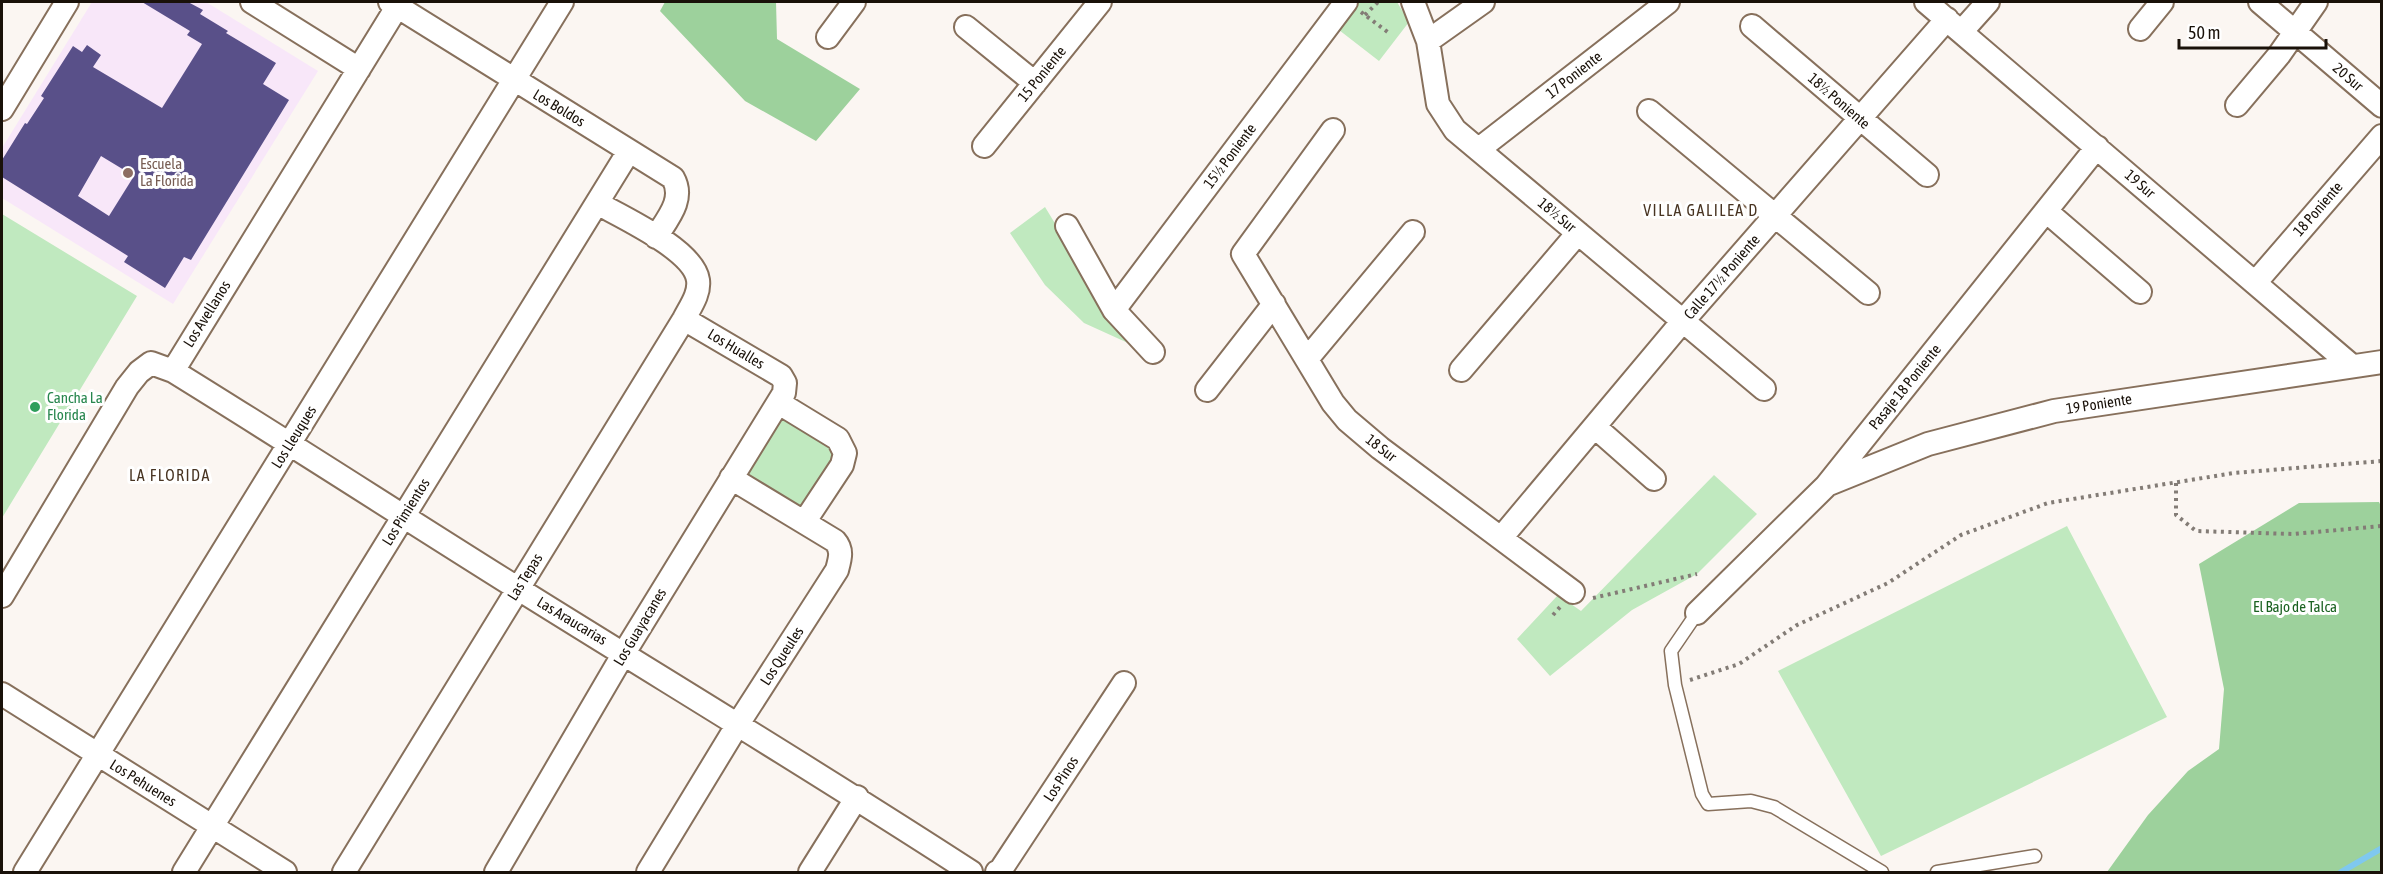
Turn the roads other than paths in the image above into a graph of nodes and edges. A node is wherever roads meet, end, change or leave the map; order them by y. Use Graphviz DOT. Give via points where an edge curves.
graph roads {
  1 [pos="67,2"];
  2 [pos="252,2"];
  3 [pos="562,2"];
  4 [pos="855,2"];
  5 [pos="1100,2"];
  6 [pos="1413,2"];
  7 [pos="1483,2"];
  8 [pos="1668,2"];
  9 [pos="1926,2"];
  10 [pos="1988,2"];
  11 [pos="2162,2"];
  12 [pos="2260,2"];
  13 [pos="2316,2"];
  14 [pos="396,3"];
  15 [pos="1351,5"];
  16 [pos="1954,25"];
  17 [pos="1752,26"];
  18 [pos="966,27"];
  19 [pos="2140,29"];
  20 [pos="2295,31"];
  21 [pos="828,37"];
  22 [pos="1428,41"];
  23 [pos="359,69"];
  24 [pos="513,80"];
  25 [pos="1035,83"];
  26 [pos="2237,105"];
  27 [pos="2382,106"];
  28 [pos="2,109"];
  29 [pos="1648,111"];
  30 [pos="1860,118"];
  31 [pos="1333,130"];
  32 [pos="2382,136"];
  33 [pos="984,146"];
  34 [pos="2097,147"];
  35 [pos="1479,149"];
  36 [pos="629,151"];
  37 [pos="1927,175"];
  38 [pos="597,203"];
  39 [pos="2046,211"];
  40 [pos="1774,216"];
  41 [pos="1067,226"];
  42 [pos="1413,232"];
  43 [pos="1578,233"];
  44 [pos="656,237"];
  45 [pos="2255,283"];
  46 [pos="2140,292"];
  47 [pos="1868,293"];
  48 [pos="1274,304"];
  49 [pos="1114,310"];
  50 [pos="684,319"];
  51 [pos="1682,322"];
  52 [pos="1153,352"];
  53 [pos="1307,359"];
  54 [pos="2382,362"];
  55 [pos="2352,366"];
  56 [pos="1461,370"];
  57 [pos="173,371"];
  58 [pos="1764,389"];
  59 [pos="1207,390"];
  60 [pos="782,393"];
  61 [pos="1595,427"];
  62 [pos="290,443"];
  63 [pos="731,478"];
  64 [pos="1654,479"];
  65 [pos="1826,486"];
  66 [pos="404,516"];
  67 [pos="805,521"];
  68 [pos="1501,538"];
  69 [pos="518,589"];
  70 [pos="1583,595"];
  71 [pos="2,596"];
  72 [pos="1697,613"];
  73 [pos="624,653"];
  74 [pos="1124,683"];
  75 [pos="2,694"];
  76 [pos="738,724"];
  77 [pos="98,754"];
  78 [pos="857,797"];
  79 [pos="212,827"];
  80 [pos="2035,856"];
  81 [pos="25,873"];
  82 [pos="184,873"];
  83 [pos="285,873"];
  84 [pos="344,873"];
  85 [pos="496,873"];
  86 [pos="648,873"];
  87 [pos="810,873"];
  88 [pos="971,873"];
  89 [pos="997,873"];
  90 [pos="1882,873"];
  91 [pos="1937,873"];
  1 -- 28 [label="street"];
  2 -- 23 [label="street"];
  3 -- 24 [label="street, Los Lleuques"];
  4 -- 21 [label="street"];
  5 -- 25 [label="street, 15 Poniente"];
  6 -- 22 [label="street, 18½ Sur"];
  7 -- 22 [label="street"];
  8 -- 35 [label="street, 17 Poniente"];
  9 -- 16 [label="street, 19 Sur"];
  10 -- 16 [label="street, Calle 17½ Poniente"];
  11 -- 19 [label="street"];
  12 -- 20 [label="street, 20 Sur"];
  13 -- 20 [label="street"];
  14 -- 23 [label="street, Los Avellanos"];
  14 -- 24 [label="street, Los Boldos"];
  15 -- 49 [label="street, 15½ Poniente"];
  16 -- 30 [label="street, Calle 17½ Poniente"];
  16 -- 34 [label="street, 19 Sur"];
  17 -- 30 [label="street, 18½ Poniente"];
  18 -- 25 [label="street"];
  20 -- 26 [label="street"];
  20 -- 27 [label="street, 20 Sur"];
  22 -- 35 [label="street, 18½ Sur" via="1438,104 1455,130"];
  23 -- 57 [label="street, Los Avellanos"];
  24 -- 36 [label="street, Los Boldos"];
  24 -- 62 [label="street, Los Lleuques"];
  25 -- 33 [label="street, 15 Poniente"];
  29 -- 40 [label="street"];
  30 -- 37 [label="street, 18½ Poniente"];
  30 -- 40 [label="street, Calle 17½ Poniente"];
  31 -- 48 [label="street, 18 Sur" via="1243,254"];
  32 -- 45 [label="street, 18 Poniente"];
  34 -- 39 [label="street, Pasaje 18 Poniente"];
  34 -- 45 [label="street, 19 Sur"];
  35 -- 43 [label="street, 18½ Sur"];
  36 -- 38 [label="street, Los Pimientos"];
  36 -- 44 [label="street, Los Boldos" via="673,178 679,187 677,203"];
  38 -- 44 [label="street"];
  38 -- 66 [label="street, Los Pimientos"];
  39 -- 46 [label="street"];
  39 -- 65 [label="street, Pasaje 18 Poniente"];
  40 -- 47 [label="street"];
  40 -- 51 [label="street, Calle 17½ Poniente"];
  41 -- 49 [label="street"];
  42 -- 53 [label="street"];
  43 -- 51 [label="street, 18½ Sur"];
  43 -- 56 [label="street"];
  44 -- 50 [label="street, Las Tepas" via="687,259 698,279 698,292"];
  45 -- 55 [label="street, 19 Sur"];
  48 -- 53 [label="street, 18 Sur"];
  48 -- 59 [label="street"];
  49 -- 52 [label="street"];
  50 -- 60 [label="street, Los Hualles" via="781,376"];
  50 -- 69 [label="street, Las Tepas"];
  51 -- 58 [label="street, 18½ Sur"];
  51 -- 61 [label="street, Calle 17½ Poniente"];
  53 -- 68 [label="street, 18 Sur" via="1347,420"];
  54 -- 55 [label="street, 19 Poniente"];
  55 -- 65 [label="street, 19 Poniente" via="2054,411 1928,444"];
  57 -- 62 [label="street, Las Araucarias"];
  57 -- 71 [label="street" via="151,363 139,372"];
  60 -- 63 [label="street, Los Guayacanes"];
  60 -- 67 [label="street, Los Hualles" via="838,439 845,453 842,465"];
  61 -- 64 [label="street"];
  61 -- 68 [label="street, Calle 17½ Poniente"];
  62 -- 66 [label="street, Las Araucarias"];
  62 -- 77 [label="street, Los Lleuques"];
  63 -- 67 [label="street, Los Queules"];
  63 -- 73 [label="street, Los Guayacanes"];
  65 -- 72 [label="street, Pasaje 18 Poniente"];
  66 -- 69 [label="street, Las Araucarias"];
  66 -- 79 [label="street, Los Pimientos"];
  67 -- 76 [label="street, Los Queules" via="839,546 837,570"];
  68 -- 70 [label="street, 18 Sur"];
  69 -- 73 [label="street, Las Araucarias"];
  69 -- 84 [label="street, Las Tepas"];
  72 -- 90 [label="lane" via="1671,651 1675,685 1702,794 1708,804 1751,801 1774,807"];
  73 -- 76 [label="street, Las Araucarias"];
  73 -- 85 [label="street, Los Guayacanes"];
  74 -- 89 [label="street, Los Pinos"];
  75 -- 77 [label="street, Los Pehuenes"];
  76 -- 78 [label="street, Las Araucarias"];
  76 -- 86 [label="street, Los Queules"];
  77 -- 79 [label="street, Los Pehuenes"];
  77 -- 81 [label="street, Los Lleuques"];
  78 -- 87 [label="street"];
  78 -- 88 [label="street, Las Araucarias"];
  79 -- 82 [label="street, Los Pimientos"];
  79 -- 83 [label="street, Los Pehuenes"];
  80 -- 91 [label="lane"];
}
